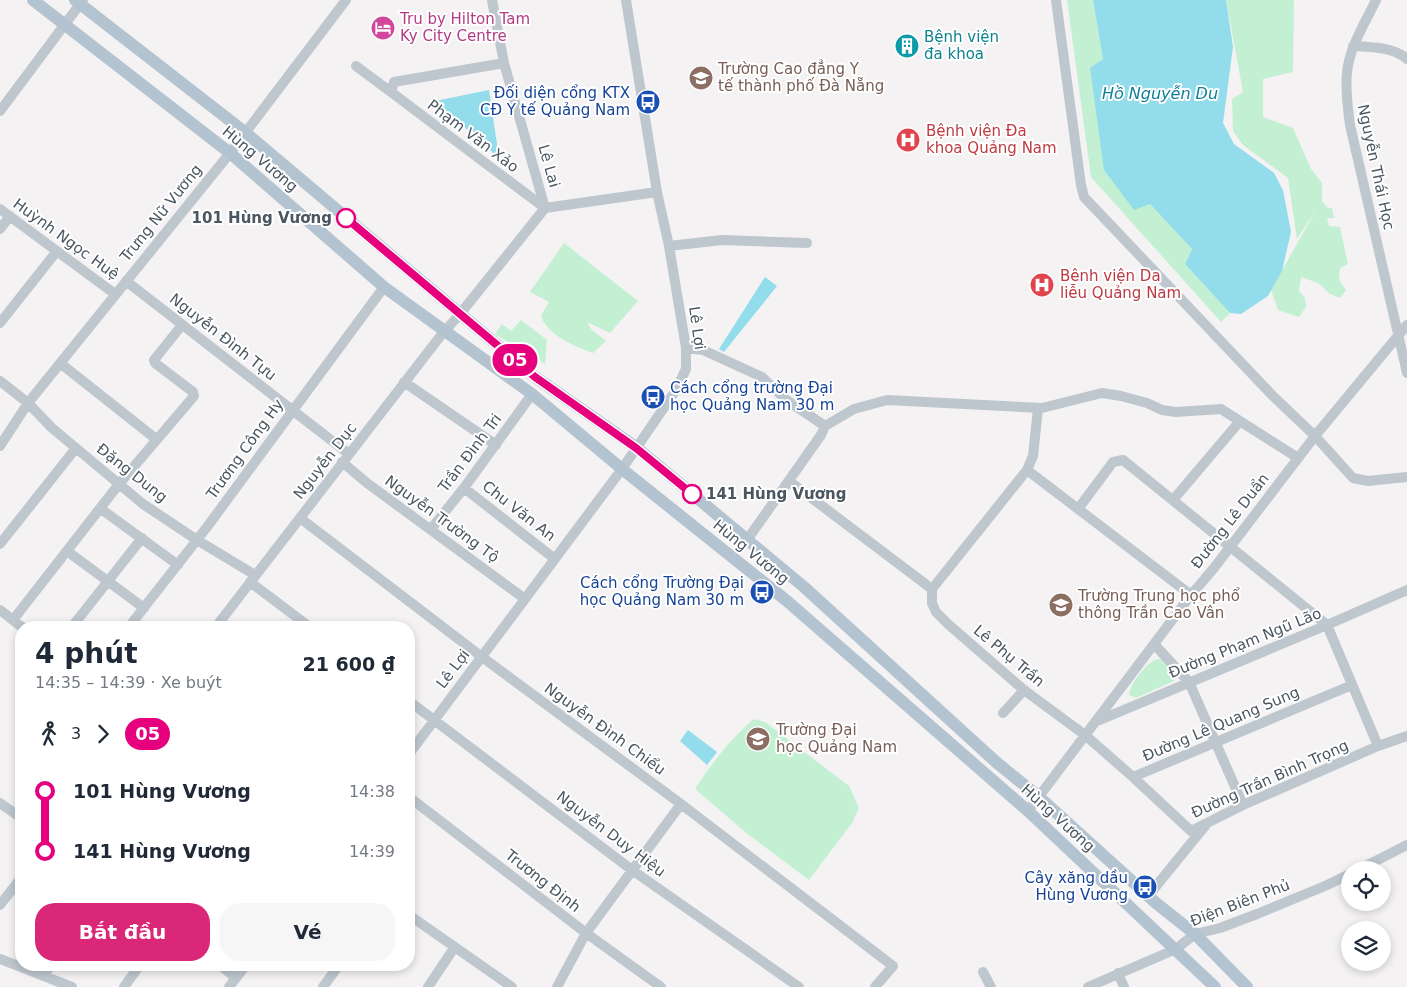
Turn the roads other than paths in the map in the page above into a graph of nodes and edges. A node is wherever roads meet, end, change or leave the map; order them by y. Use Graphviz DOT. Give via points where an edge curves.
graph roads {
  1 [pos="33,0"];
  2 [pos="346,0"];
  3 [pos="492,0"];
  4 [pos="626,0"];
  5 [pos="1056,0"];
  6 [pos="1376,0"];
  7 [pos="79,1"];
  8 [pos="64,24"];
  9 [pos="1353,46"];
  10 [pos="1407,59"];
  11 [pos="504,64"];
  12 [pos="356,66"];
  13 [pos="391,92"];
  14 [pos="0,111"];
  15 [pos="246,133"];
  16 [pos="230,153"];
  17 [pos="657,192"];
  18 [pos="545,208"];
  19 [pos="0,209"];
  20 [pos="10,216"];
  21 [pos="0,229"];
  22 [pos="807,242"];
  23 [pos="669,246"];
  24 [pos="57,251"];
  25 [pos="126,281"];
  26 [pos="384,287"];
  27 [pos="115,294"];
  28 [pos="460,314"];
  29 [pos="0,323"];
  30 [pos="182,325"];
  31 [pos="1407,325"];
  32 [pos="445,331"];
  33 [pos="1398,336"];
  34 [pos="686,348"];
  35 [pos="60,363"];
  36 [pos="1407,373"];
  37 [pos="0,381"];
  38 [pos="404,382"];
  39 [pos="532,394"];
  40 [pos="28,403"];
  41 [pos="1038,408"];
  42 [pos="293,410"];
  43 [pos="1240,421"];
  44 [pos="825,426"];
  45 [pos="1315,436"];
  46 [pos="156,439"];
  47 [pos="0,446"];
  48 [pos="496,446"];
  49 [pos="76,448"];
  50 [pos="636,448"];
  51 [pos="346,458"];
  52 [pos="1298,458"];
  53 [pos="622,469"];
  54 [pos="1027,470"];
  55 [pos="1407,476"];
  56 [pos="789,481"];
  57 [pos="119,484"];
  58 [pos="464,488"];
  59 [pos="1173,500"];
  60 [pos="101,509"];
  61 [pos="1078,509"];
  62 [pos="300,518"];
  63 [pos="431,529"];
  64 [pos="142,538"];
  65 [pos="197,540"];
  66 [pos="747,540"];
  67 [pos="0,544"];
  68 [pos="1231,546"];
  69 [pos="67,551"];
  70 [pos="555,558"];
  71 [pos="178,564"];
  72 [pos="252,579"];
  73 [pos="107,581"];
  74 [pos="932,588"];
  75 [pos="1407,590"];
  76 [pos="1191,595"];
  77 [pos="525,599"];
  78 [pos="144,608"];
  79 [pos="0,610"];
  80 [pos="13,620"];
  81 [pos="76,621"];
  82 [pos="134,621"];
  83 [pos="220,621"];
  84 [pos="303,621"];
  85 [pos="1328,625"];
  86 [pos="1154,644"];
  87 [pos="482,657"];
  88 [pos="1189,682"];
  89 [pos="1352,685"];
  90 [pos="1024,690"];
  91 [pos="415,705"];
  92 [pos="1003,713"];
  93 [pos="434,720"];
  94 [pos="1094,722"];
  95 [pos="1085,735"];
  96 [pos="1407,736"];
  97 [pos="1216,742"];
  98 [pos="415,746"];
  99 [pos="1378,746"];
  100 [pos="1133,777"];
  101 [pos="1039,797"];
  102 [pos="415,802"];
  103 [pos="0,803"];
  104 [pos="681,804"];
  105 [pos="1243,806"];
  106 [pos="1028,811"];
  107 [pos="15,814"];
  108 [pos="1205,825"];
  109 [pos="1407,845"];
  110 [pos="1376,861"];
  111 [pos="632,870"];
  112 [pos="1341,878"];
  113 [pos="15,886"];
  114 [pos="1148,896"];
  115 [pos="0,905"];
  116 [pos="415,919"];
  117 [pos="586,933"];
  118 [pos="1195,934"];
  119 [pos="454,948"];
  120 [pos="1176,949"];
  121 [pos="0,960"];
  122 [pos="15,966"];
  123 [pos="30,971"];
  124 [pos="47,971"];
  125 [pos="136,971"];
  126 [pos="227,971"];
  127 [pos="241,971"];
  128 [pos="335,971"];
  129 [pos="983,972"];
  130 [pos="1118,973"];
  131 [pos="43,976"];
  132 [pos="236,978"];
  133 [pos="72,987"];
  134 [pos="124,987"];
  135 [pos="229,987"];
  136 [pos="323,987"];
  137 [pos="428,987"];
  138 [pos="512,987"];
  139 [pos="558,987"];
  140 [pos="661,987"];
  141 [pos="799,987"];
  142 [pos="875,987"];
  143 [pos="991,987"];
  144 [pos="1088,987"];
  145 [pos="1124,987"];
  146 [pos="1216,987"];
  147 [pos="1247,987"];
  1 -- 8 [label="main road, Hùng Vương"];
  2 -- 15 [label="street, Trưng Nữ Vương"];
  3 -- 11 [label="street, Lê Lai"];
  4 -- 17 [label="street, Lê Lợi"];
  5 -- 45 [label="street" via="1084,197"];
  6 -- 9 [label="street, Nguyễn Thái Học"];
  7 -- 8 [label="street"];
  7 -- 15 [label="main road, Hùng Vương"];
  8 -- 14 [label="street"];
  8 -- 16 [label="main road, Hùng Vương"];
  9 -- 10 [label="street" via="1402,54"];
  9 -- 33 [label="street, Nguyễn Thái Học" via="1346,95 1350,125"];
  11 -- 13 [label="street, Phạm Văn Xảo" via="394,82"];
  11 -- 18 [label="street, Lê Lai"];
  12 -- 13 [label="street"];
  13 -- 18 [label="street, Phạm Văn Xảo"];
  15 -- 16 [label="street, Trưng Nữ Vương"];
  15 -- 28 [label="main road, Hùng Vương"];
  16 -- 25 [label="street, Trưng Nữ Vương"];
  16 -- 26 [label="main road, Hùng Vương"];
  17 -- 18 [label="street"];
  17 -- 23 [label="street, Lê Lợi"];
  18 -- 28 [label="street, Lê Lai"];
  19 -- 20 [label="street, Huỳnh Ngọc Huệ"];
  20 -- 21 [label="street"];
  20 -- 24 [label="street, Huỳnh Ngọc Huệ"];
  22 -- 23 [label="street" via="722,240"];
  23 -- 34 [label="street, Lê Lợi"];
  24 -- 27 [label="street, Huỳnh Ngọc Huệ"];
  24 -- 29 [label="street"];
  25 -- 27 [label="street, Trưng Nữ Vương"];
  25 -- 30 [label="street, Nguyễn Đình Tựu"];
  26 -- 32 [label="main road, Hùng Vương"];
  26 -- 42 [label="street, Trương Công Hy"];
  27 -- 35 [label="street, Trưng Nữ Vương"];
  28 -- 32 [label="street, Nguyễn Dục"];
  28 -- 50 [label="main road, Hùng Vương" via="535,377"];
  30 -- 42 [label="street, Nguyễn Đình Tựu"];
  30 -- 46 [label="street" via="154,360 195,394"];
  31 -- 33 [label="street, Đường Lê Duẩn"];
  32 -- 38 [label="street, Nguyễn Dục"];
  32 -- 39 [label="main road, Hùng Vương"];
  33 -- 36 [label="street, Nguyễn Thái Học"];
  33 -- 45 [label="street, Đường Lê Duẩn"];
  34 -- 44 [label="street" via="703,350 762,377 785,399"];
  34 -- 50 [label="street, Lê Lợi" via="686,369 676,390"];
  35 -- 40 [label="street, Trưng Nữ Vương"];
  35 -- 46 [label="street"];
  37 -- 40 [label="street, Đặng Dung"];
  38 -- 48 [label="street"];
  38 -- 51 [label="street, Nguyễn Dục"];
  39 -- 48 [label="street, Trần Đình Tri"];
  39 -- 53 [label="main road, Hùng Vương"];
  40 -- 47 [label="street, Trưng Nữ Vương"];
  40 -- 49 [label="street, Đặng Dung"];
  41 -- 43 [label="street" via="1102,394 1122,396 1176,412 1221,409"];
  41 -- 44 [label="street" via="887,400 854,409"];
  41 -- 54 [label="street" via="1033,456"];
  42 -- 51 [label="street, Nguyễn Đình Tựu"];
  42 -- 65 [label="street, Trương Công Hy"];
  43 -- 52 [label="street"];
  43 -- 59 [label="street"];
  44 -- 56 [label="street"];
  45 -- 52 [label="street, Đường Lê Duẩn"];
  45 -- 55 [label="street" via="1353,478 1368,481"];
  46 -- 57 [label="street"];
  48 -- 58 [label="street, Trần Đình Tri"];
  49 -- 57 [label="street, Đặng Dung"];
  49 -- 67 [label="street"];
  50 -- 53 [label="street, Lê Lợi"];
  50 -- 66 [label="main road, Hùng Vương"];
  51 -- 62 [label="street, Nguyễn Dục"];
  51 -- 63 [label="street, Nguyễn Trường Tộ" via="367,484"];
  52 -- 68 [label="street, Đường Lê Duẩn"];
  53 -- 70 [label="street, Lê Lợi"];
  53 -- 106 [label="main road, Hùng Vương" via="787,601"];
  54 -- 61 [label="street"];
  54 -- 74 [label="street"];
  56 -- 66 [label="street"];
  56 -- 74 [label="street"];
  57 -- 60 [label="street"];
  57 -- 65 [label="street, Đặng Dung"];
  58 -- 63 [label="street, Trần Đình Tri"];
  58 -- 70 [label="street, Chu Văn An"];
  59 -- 61 [label="street" via="1123,460 1118,460 1113,462"];
  59 -- 68 [label="street"];
  60 -- 64 [label="street"];
  60 -- 69 [label="street"];
  61 -- 76 [label="street"];
  62 -- 72 [label="street, Nguyễn Dục"];
  62 -- 87 [label="street, Nguyễn Đình Chiểu"];
  63 -- 77 [label="street, Nguyễn Trường Tộ"];
  64 -- 71 [label="street"];
  64 -- 73 [label="street"];
  65 -- 71 [label="street, Trương Công Hy"];
  65 -- 72 [label="street, Đặng Dung"];
  66 -- 101 [label="main road, Hùng Vương"];
  68 -- 76 [label="street, Đường Lê Duẩn"];
  68 -- 85 [label="street"];
  69 -- 73 [label="street"];
  69 -- 80 [label="street"];
  70 -- 77 [label="street, Lê Lợi"];
  71 -- 78 [label="street, Trương Công Hy"];
  72 -- 83 [label="street, Nguyễn Dục"];
  72 -- 84 [label="street"];
  73 -- 78 [label="street"];
  73 -- 81 [label="street"];
  74 -- 90 [label="street, Lê Phụ Trần" via="936,612"];
  75 -- 85 [label="street, Đường Phạm Ngũ Lão"];
  76 -- 86 [label="street, Đường Lê Duẩn"];
  77 -- 87 [label="street, Lê Lợi"];
  78 -- 82 [label="street, Trương Công Hy"];
  79 -- 80 [label="street"];
  85 -- 88 [label="street, Đường Phạm Ngũ Lão"];
  85 -- 89 [label="street"];
  86 -- 88 [label="street"];
  86 -- 94 [label="street, Đường Lê Duẩn"];
  87 -- 93 [label="street, Lê Lợi"];
  87 -- 104 [label="street, Nguyễn Đình Chiểu"];
  88 -- 94 [label="street, Đường Phạm Ngũ Lão"];
  88 -- 97 [label="street"];
  89 -- 97 [label="street, Đường Lê Quang Sung"];
  89 -- 99 [label="street"];
  90 -- 92 [label="street"];
  90 -- 95 [label="street, Lê Phụ Trần"];
  91 -- 93 [label="street, Nguyễn Duy Hiệu"];
  93 -- 98 [label="street, Lê Lợi"];
  93 -- 111 [label="street, Nguyễn Duy Hiệu"];
  94 -- 95 [label="street, Đường Lê Duẩn"];
  95 -- 100 [label="street, Đường Lê Quang Sung"];
  95 -- 101 [label="street, Đường Lê Duẩn"];
  96 -- 99 [label="street, Đường Trần Bình Trọng"];
  97 -- 100 [label="street, Đường Lê Quang Sung"];
  97 -- 105 [label="street"];
  99 -- 105 [label="street, Đường Trần Bình Trọng"];
  100 -- 108 [label="street, Đường Trần Bình Trọng" via="1191,831"];
  101 -- 106 [label="street, Đường Lê Duẩn"];
  101 -- 114 [label="main road, Hùng Vương"];
  102 -- 117 [label="street, Trương Định"];
  103 -- 107 [label="street"];
  104 -- 111 [label="street"];
  104 -- 142 [label="street, Nguyễn Đình Chiểu" via="893,966"];
  105 -- 108 [label="street, Đường Trần Bình Trọng"];
  106 -- 120 [label="main road, Hùng Vương"];
  108 -- 114 [label="street"];
  109 -- 110 [label="street"];
  111 -- 117 [label="street"];
  111 -- 141 [label="street, Nguyễn Duy Hiệu"];
  112 -- 118 [label="street, Điện Biên Phủ" via="1257,914"];
  113 -- 115 [label="street"];
  114 -- 118 [label="main road, Hùng Vương"];
  116 -- 119 [label="street"];
  117 -- 139 [label="street"];
  117 -- 140 [label="street, Trương Định"];
  118 -- 120 [label="street, Điện Biên Phủ"];
  118 -- 147 [label="main road, Hùng Vương"];
  119 -- 137 [label="street"];
  119 -- 138 [label="street"];
  120 -- 130 [label="street, Điện Biên Phủ"];
  120 -- 146 [label="main road, Hùng Vương"];
  121 -- 122 [label="street"];
  123 -- 131 [label="street"];
  124 -- 131 [label="street"];
  125 -- 134 [label="street"];
  126 -- 132 [label="street"];
  127 -- 132 [label="street"];
  128 -- 136 [label="street"];
  129 -- 143 [label="street"];
  130 -- 144 [label="street, Điện Biên Phủ"];
  130 -- 145 [label="street"];
  131 -- 133 [label="street"];
  132 -- 135 [label="street"];
}
